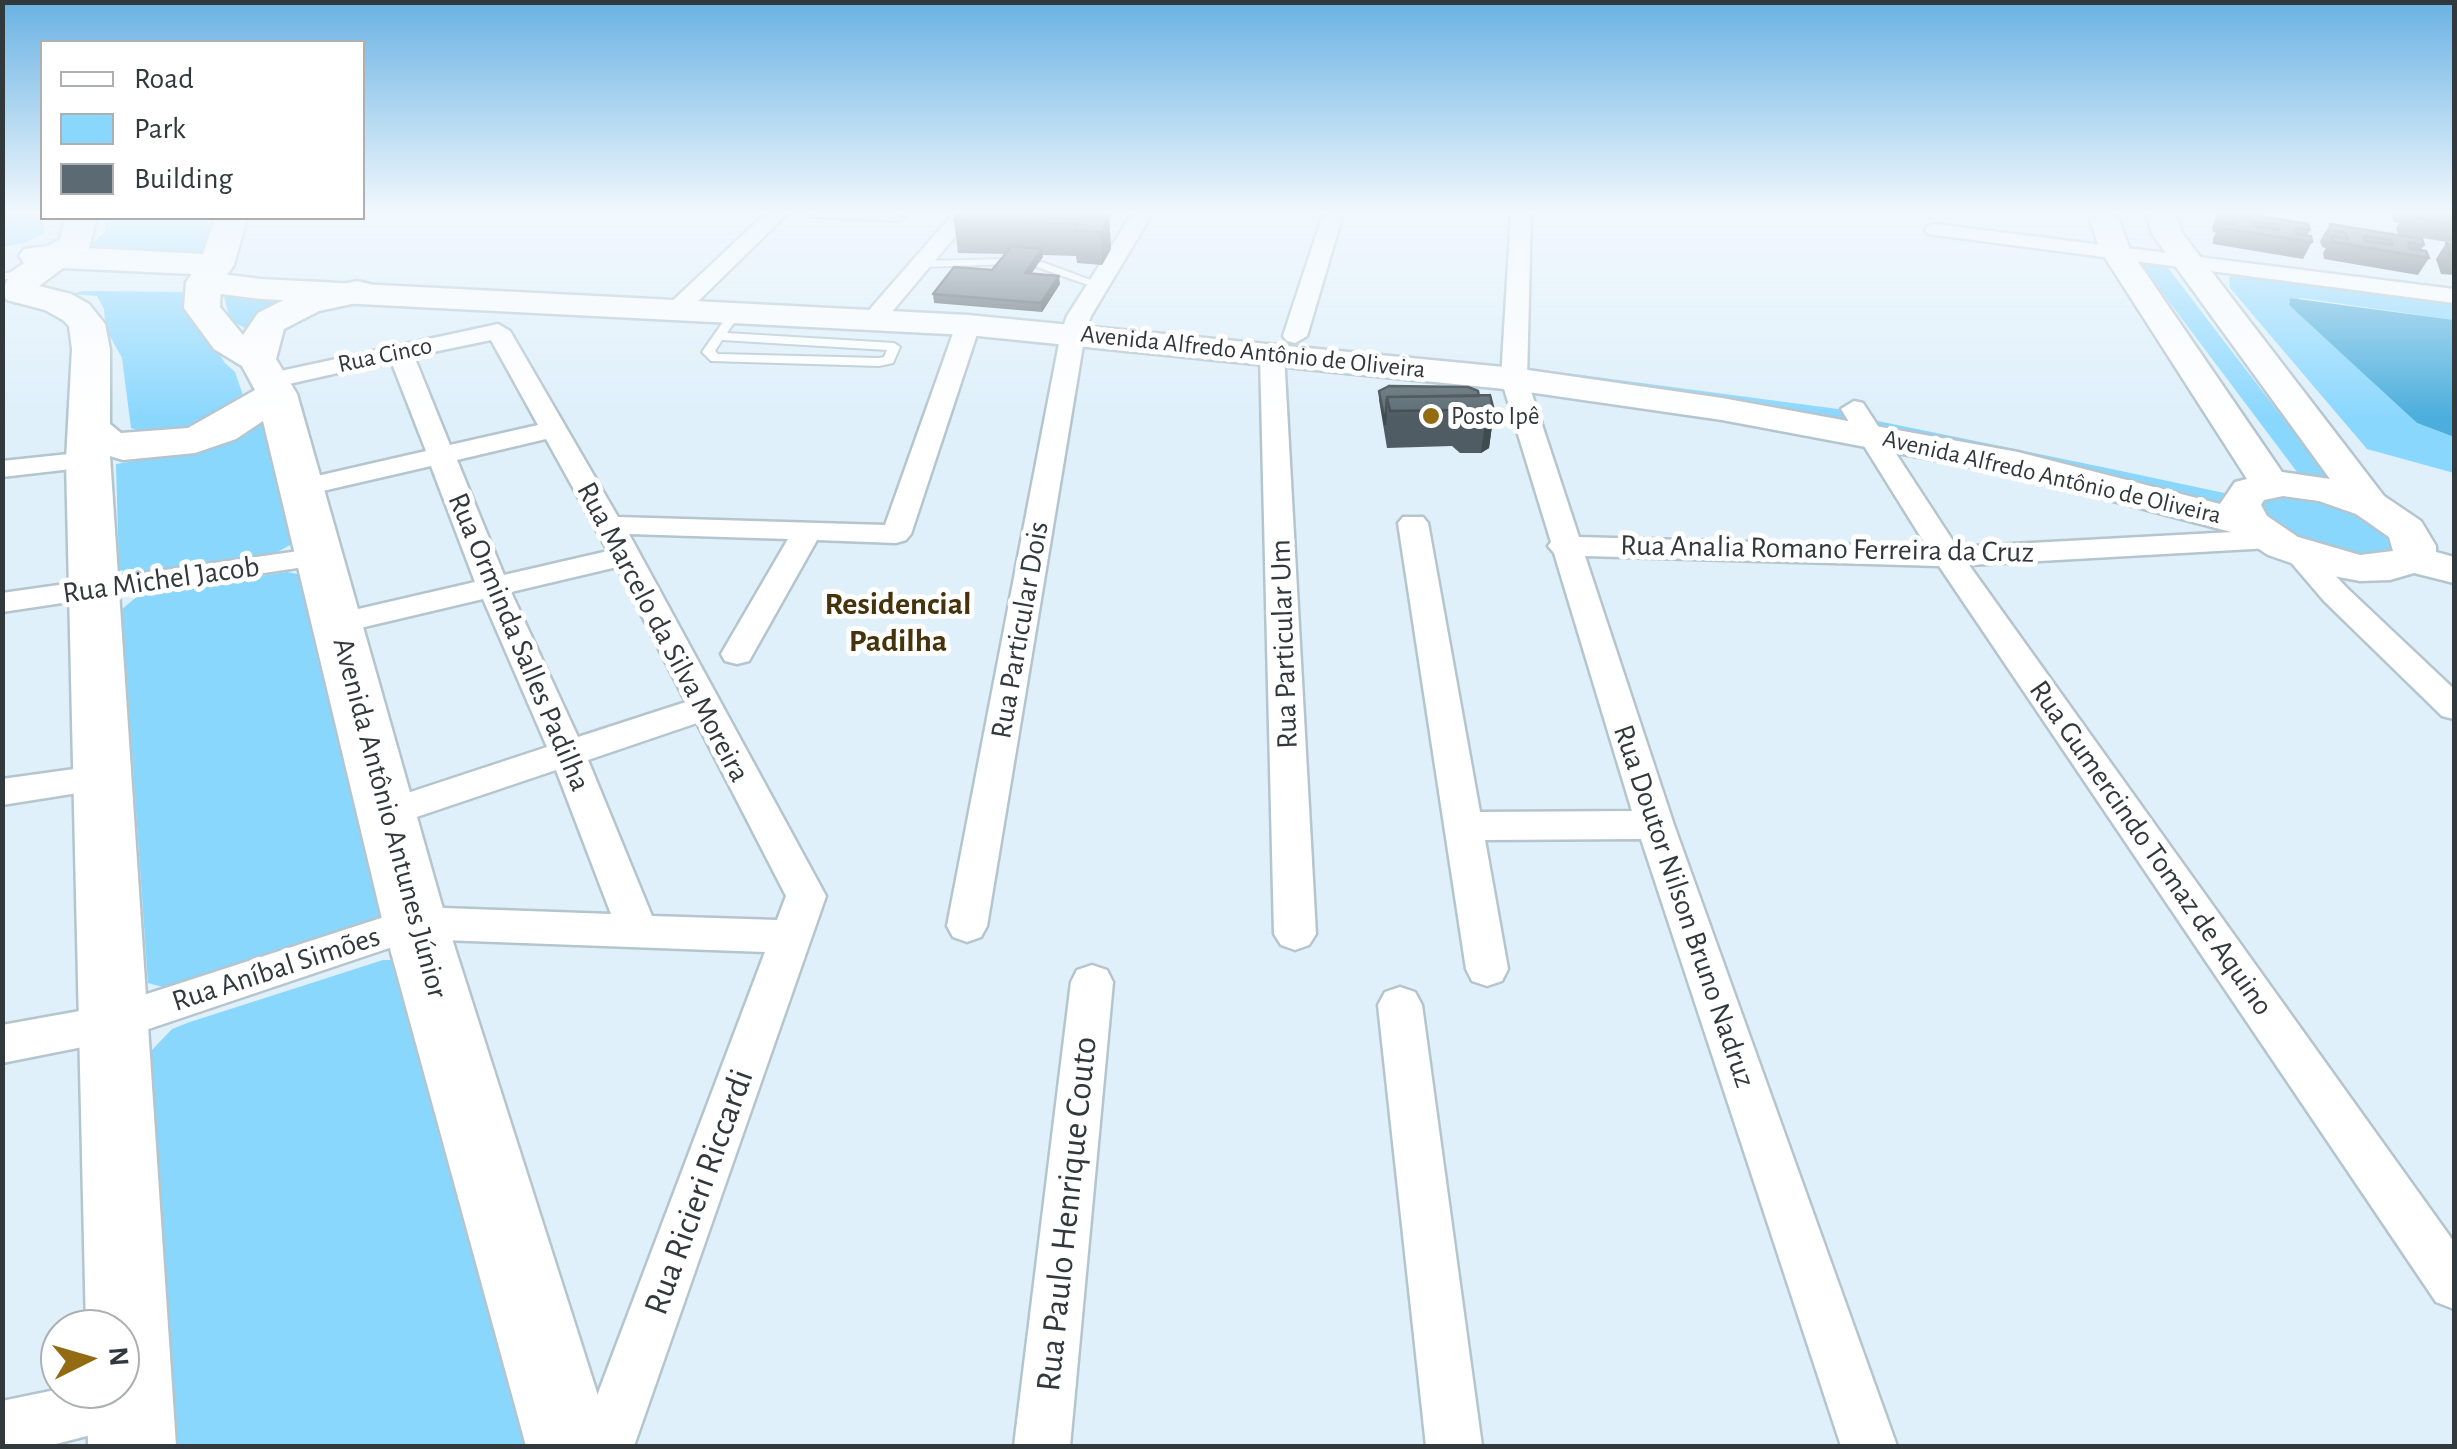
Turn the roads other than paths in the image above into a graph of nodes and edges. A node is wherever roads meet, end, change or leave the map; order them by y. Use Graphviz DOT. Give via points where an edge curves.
graph roads {
  1 [pos="31,282"];
  2 [pos="77,282"];
  3 [pos="104,282"];
  4 [pos="208,282"];
  5 [pos="272,282"];
  6 [pos="339,282"];
  7 [pos="706,282"];
  8 [pos="906,282"];
  9 [pos="1086,282"];
  10 [pos="1101,282"];
  11 [pos="1307,282"];
  12 [pos="1518,282"];
  13 [pos="2133,282"];
  14 [pos="2203,282"];
  15 [pos="2350,282"];
  16 [pos="1098,286"];
  17 [pos="357,292"];
  18 [pos="2454,296"];
  19 [pos="684,302"];
  20 [pos="879,313"];
  21 [pos="727,325"];
  22 [pos="968,325"];
  23 [pos="1076,325"];
  24 [pos="498,331"];
  25 [pos="1284,345"];
  26 [pos="400,352"];
  27 [pos="1513,370"];
  28 [pos="268,378"];
  29 [pos="1862,422"];
  30 [pos="552,430"];
  31 [pos="90,444"];
  32 [pos="442,455"];
  33 [pos="2,469"];
  34 [pos="301,488"];
  35 [pos="2370,505"];
  36 [pos="2268,518"];
  37 [pos="1413,522"];
  38 [pos="608,525"];
  39 [pos="807,532"];
  40 [pos="2454,542"];
  41 [pos="2408,545"];
  42 [pos="1564,546"];
  43 [pos="626,556"];
  44 [pos="320,557"];
  45 [pos="1948,557"];
  46 [pos="2454,570"];
  47 [pos="2348,581"];
  48 [pos="493,587"];
  49 [pos="95,591"];
  50 [pos="2,603"];
  51 [pos="338,623"];
  52 [pos="737,654"];
  53 [pos="704,708"];
  54 [pos="2454,708"];
  55 [pos="568,754"];
  56 [pos="103,778"];
  57 [pos="2,792"];
  58 [pos="387,814"];
  59 [pos="1464,826"];
  60 [pos="1654,826"];
  61 [pos="416,923"];
  62 [pos="967,926"];
  63 [pos="638,932"];
  64 [pos="1295,934"];
  65 [pos="792,937"];
  66 [pos="1487,968"];
  67 [pos="1092,982"];
  68 [pos="1400,1005"];
  69 [pos="113,1024"];
  70 [pos="2,1044"];
  71 [pos="2454,1284"];
  72 [pos="131,1424"];
  73 [pos="2,1429"];
  74 [pos="570,1446"];
  75 [pos="606,1446"];
  76 [pos="1042,1446"];
  77 [pos="1454,1446"];
  78 [pos="1869,1446"];
  1 -- 31 [label="main road" via="87,324"];
  2 -- 3 [label="main road, Avenida Alfredo Antônio de Oliveira"];
  4 -- 28 [label="main road" via="202,308"];
  5 -- 17 [label="main road, Avenida Alfredo Antônio de Oliveira"];
  6 -- 19 [label="main road, Avenida Alfredo Antônio de Oliveira"];
  7 -- 19 [label="street"];
  8 -- 20 [label="street"];
  9 -- 16 [label="lane"];
  10 -- 16 [label="street"];
  11 -- 25 [label="street, Rua Particular Um"];
  12 -- 27 [label="street, Rua Doutor Nilson Bruno Nadruz"];
  13 -- 36 [label="main road"];
  14 -- 35 [label="main road"];
  15 -- 18 [label="street"];
  16 -- 23 [label="street"];
  17 -- 19 [label="main road, Avenida Alfredo Antônio de Oliveira"];
  17 -- 28 [label="main road" via="308,302 271,321 262,333"];
  19 -- 20 [label="main road, Avenida Alfredo Antônio de Oliveira"];
  19 -- 21 [label="main road, Avenida Alfredo Antônio de Oliveira"];
  20 -- 21 [label="main road, Avenida Alfredo Antônio de Oliveira"];
  20 -- 22 [label="main road, Avenida Alfredo Antônio de Oliveira"];
  20 -- 23 [label="main road, Avenida Alfredo Antônio de Oliveira"];
  21 -- 21 [label="lane" via="708,352 715,358 879,362 889,360 894,347"];
  22 -- 23 [label="main road, Avenida Alfredo Antônio de Oliveira"];
  22 -- 39 [label="street" via="896,534"];
  23 -- 25 [label="main road, Avenida Alfredo Antônio de Oliveira"];
  23 -- 62 [label="street, Rua Particular Dois"];
  24 -- 26 [label="street, Rua Cinco"];
  24 -- 30 [label="street, Rua Marcelo da Silva Moreira"];
  25 -- 27 [label="main road, Avenida Alfredo Antônio de Oliveira"];
  25 -- 64 [label="street, Rua Particular Um"];
  26 -- 28 [label="street, Rua Cinco"];
  26 -- 32 [label="street, Rua Orminda Salles Padilha"];
  27 -- 29 [label="main road, Avenida Alfredo Antônio de Oliveira"];
  27 -- 42 [label="street, Rua Doutor Nilson Bruno Nadruz"];
  28 -- 31 [label="main road" via="221,430 195,440"];
  28 -- 34 [label="main road, Avenida Antônio Antunes Júnior"];
  29 -- 36 [label="main road, Avenida Alfredo Antônio de Oliveira"];
  29 -- 45 [label="street, Rua Gumercindo Tomaz de Aquino"];
  30 -- 32 [label="street"];
  30 -- 38 [label="street, Rua Marcelo da Silva Moreira"];
  31 -- 33 [label="street"];
  31 -- 49 [label="main road"];
  32 -- 34 [label="street"];
  32 -- 48 [label="street, Rua Orminda Salles Padilha"];
  34 -- 44 [label="main road, Avenida Antônio Antunes Júnior"];
  35 -- 36 [label="main road" via="2326,490"];
  35 -- 41 [label="main road"];
  36 -- 45 [label="street, Rua Analia Romano Ferreira da Cruz"];
  36 -- 47 [label="main road"];
  37 -- 59 [label="street"];
  38 -- 39 [label="street"];
  38 -- 43 [label="street, Rua Marcelo da Silva Moreira"];
  39 -- 52 [label="street"];
  40 -- 41 [label="main road"];
  41 -- 46 [label="main road"];
  41 -- 47 [label="main road" via="2390,567"];
  42 -- 45 [label="street, Rua Analia Romano Ferreira da Cruz"];
  42 -- 60 [label="street, Rua Doutor Nilson Bruno Nadruz"];
  43 -- 48 [label="street"];
  43 -- 53 [label="street, Rua Marcelo da Silva Moreira"];
  44 -- 49 [label="street, Rua Michel Jacob"];
  44 -- 51 [label="main road, Avenida Antônio Antunes Júnior"];
  45 -- 71 [label="street, Rua Gumercindo Tomaz de Aquino"];
  47 -- 54 [label="street"];
  48 -- 51 [label="street"];
  48 -- 55 [label="street, Rua Orminda Salles Padilha"];
  49 -- 50 [label="street, Rua Michel Jacob"];
  49 -- 56 [label="main road"];
  51 -- 58 [label="main road, Avenida Antônio Antunes Júnior"];
  53 -- 55 [label="street"];
  53 -- 65 [label="street, Rua Marcelo da Silva Moreira" via="806,896"];
  55 -- 58 [label="street"];
  55 -- 63 [label="street, Rua Orminda Salles Padilha"];
  56 -- 57 [label="street"];
  56 -- 69 [label="main road"];
  58 -- 61 [label="main road, Avenida Antônio Antunes Júnior"];
  59 -- 60 [label="street"];
  59 -- 66 [label="street"];
  60 -- 78 [label="street, Rua Doutor Nilson Bruno Nadruz"];
  61 -- 63 [label="street, Rua Aníbal Simões"];
  61 -- 69 [label="street, Rua Aníbal Simões"];
  61 -- 74 [label="main road, Avenida Antônio Antunes Júnior"];
  63 -- 65 [label="street, Rua Aníbal Simões"];
  65 -- 75 [label="street, Rua Ricieri Riccardi"];
  67 -- 76 [label="street, Rua Paulo Henrique Couto"];
  68 -- 77 [label="street"];
  69 -- 70 [label="street, Rua Aníbal Simões"];
  69 -- 72 [label="main road"];
  72 -- 73 [label="street"];
}
